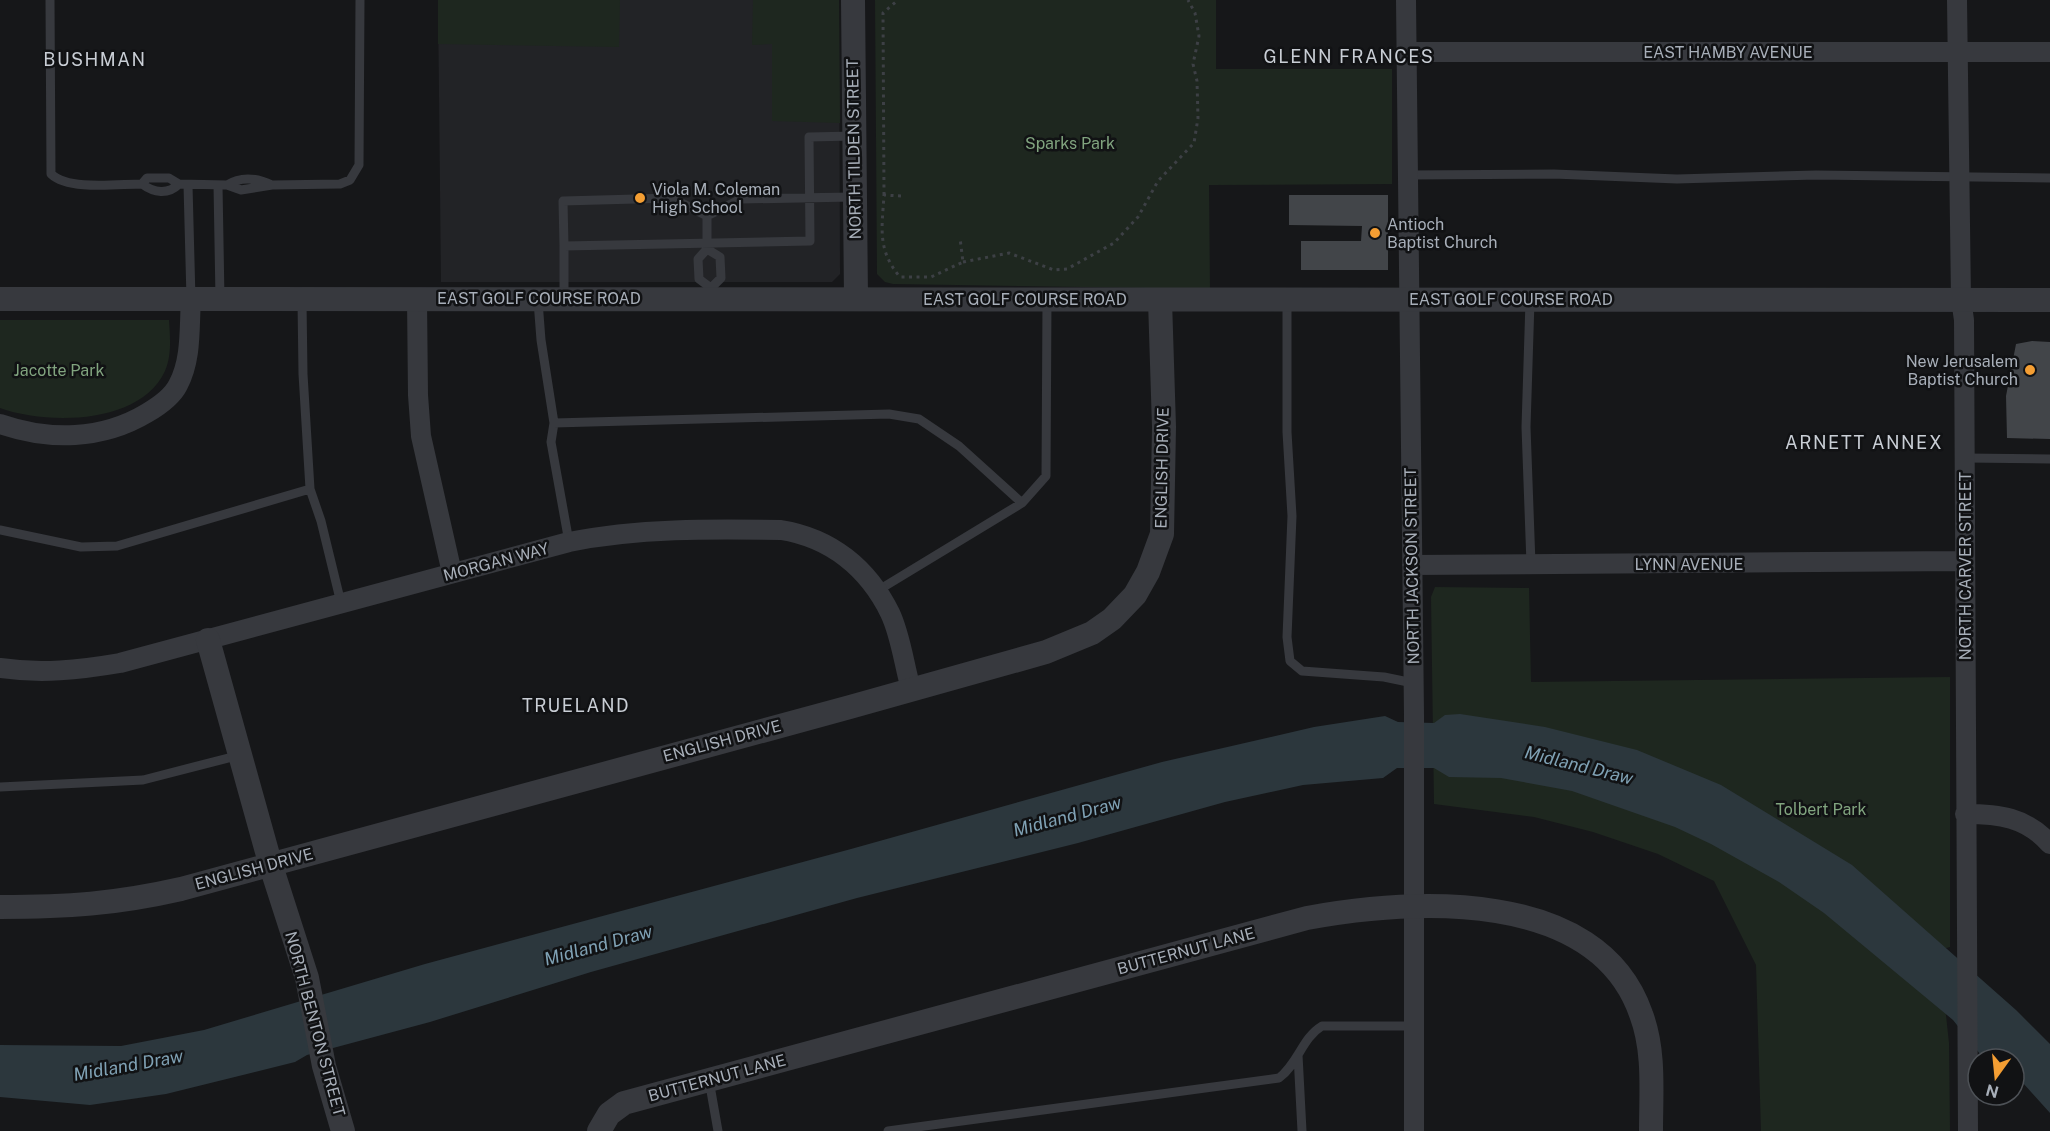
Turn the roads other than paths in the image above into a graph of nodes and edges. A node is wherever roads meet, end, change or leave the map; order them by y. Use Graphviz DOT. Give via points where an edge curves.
graph roads {
  1 [pos="50,0"];
  2 [pos="360,0"];
  3 [pos="853,0"];
  4 [pos="1406,0"];
  5 [pos="1957,0"];
  6 [pos="1407,52"];
  7 [pos="1958,52"];
  8 [pos="2050,52"];
  9 [pos="854,135"];
  10 [pos="1407,176"];
  11 [pos="1959,177"];
  12 [pos="2050,178"];
  13 [pos="142,184"];
  14 [pos="183,184"];
  15 [pos="222,185"];
  16 [pos="855,197"];
  17 [pos="810,199"];
  18 [pos="706,216"];
  19 [pos="564,246"];
  20 [pos="707,246"];
  21 [pos="711,293"];
  22 [pos="538,298"];
  23 [pos="856,298"];
  24 [pos="0,299"];
  25 [pos="191,299"];
  26 [pos="220,299"];
  27 [pos="302,299"];
  28 [pos="417,299"];
  29 [pos="564,299"];
  30 [pos="1408,299"];
  31 [pos="1530,299"];
  32 [pos="1960,299"];
  33 [pos="1047,300"];
  34 [pos="1160,300"];
  35 [pos="1287,300"];
  36 [pos="2050,300"];
  37 [pos="554,423"];
  38 [pos="0,424"];
  39 [pos="1965,458"];
  40 [pos="2050,459"];
  41 [pos="310,489"];
  42 [pos="1022,503"];
  43 [pos="0,530"];
  44 [pos="569,542"];
  45 [pos="1965,561"];
  46 [pos="1531,564"];
  47 [pos="1412,565"];
  48 [pos="452,573"];
  49 [pos="877,591"];
  50 [pos="341,603"];
  51 [pos="208,640"];
  52 [pos="0,668"];
  53 [pos="1413,683"];
  54 [pos="912,689"];
  55 [pos="241,755"];
  56 [pos="0,787"];
  57 [pos="1965,814"];
  58 [pos="2050,843"];
  59 [pos="271,866"];
  60 [pos="0,907"];
  61 [pos="1413,907"];
  62 [pos="1413,1026"];
  63 [pos="1298,1055"];
  64 [pos="709,1080"];
  65 [pos="343,1131"];
  66 [pos="599,1131"];
  67 [pos="718,1131"];
  68 [pos="888,1131"];
  69 [pos="1302,1131"];
  70 [pos="1414,1131"];
  71 [pos="1651,1131"];
  72 [pos="1968,1131"];
  1 -- 13 [label="lane" via="51,174 70,184"];
  2 -- 15 [label="lane" via="360,144 356,172 340,184 272,184 243,179"];
  3 -- 9 [label="street, NORTH TILDEN STREET"];
  4 -- 6 [label="street, NORTH JACKSON STREET"];
  5 -- 7 [label="street, NORTH CARVER STREET"];
  6 -- 7 [label="street, EAST HAMBY AVENUE"];
  6 -- 10 [label="street, NORTH JACKSON STREET"];
  7 -- 8 [label="street, EAST HAMBY AVENUE"];
  7 -- 11 [label="street, NORTH CARVER STREET"];
  9 -- 16 [label="street, NORTH TILDEN STREET"];
  9 -- 17 [label="lane" via="809,137"];
  10 -- 11 [label="lane"];
  10 -- 30 [label="street, NORTH JACKSON STREET"];
  11 -- 12 [label="lane"];
  11 -- 32 [label="street, NORTH CARVER STREET"];
  13 -- 14 [label="lane" via="164,192"];
  13 -- 14 [label="lane" via="147,178 163,178"];
  14 -- 15 [label="lane"];
  14 -- 25 [label="lane"];
  15 -- 26 [label="lane"];
  16 -- 17 [label="lane"];
  16 -- 23 [label="street, NORTH TILDEN STREET"];
  17 -- 18 [label="lane" via="741,199"];
  17 -- 20 [label="lane" via="810,242"];
  18 -- 19 [label="lane" via="672,198 563,201"];
  18 -- 20 [label="lane"];
  19 -- 20 [label="lane"];
  19 -- 29 [label="lane"];
  20 -- 21 [label="lane" via="698,258 699,279"];
  20 -- 21 [label="lane" via="720,257 721,278"];
  21 -- 23 [label="street, EAST GOLF COURSE ROAD"];
  21 -- 29 [label="street, EAST GOLF COURSE ROAD"];
  22 -- 28 [label="street, EAST GOLF COURSE ROAD"];
  22 -- 29 [label="street, EAST GOLF COURSE ROAD"];
  22 -- 37 [label="lane"];
  23 -- 33 [label="street, EAST GOLF COURSE ROAD"];
  24 -- 25 [label="street, EAST GOLF COURSE ROAD"];
  25 -- 26 [label="street, EAST GOLF COURSE ROAD"];
  25 -- 38 [label="street" via="185,367 178,385 154,409 117,427 85,435 47,435"];
  26 -- 27 [label="street, EAST GOLF COURSE ROAD"];
  27 -- 28 [label="street, EAST GOLF COURSE ROAD"];
  27 -- 41 [label="lane"];
  28 -- 48 [label="street" via="421,436"];
  30 -- 31 [label="street, EAST GOLF COURSE ROAD"];
  30 -- 35 [label="street, EAST GOLF COURSE ROAD"];
  30 -- 47 [label="street, NORTH JACKSON STREET"];
  31 -- 32 [label="street, EAST GOLF COURSE ROAD"];
  31 -- 46 [label="lane" via="1526,427"];
  32 -- 36 [label="street, EAST GOLF COURSE ROAD"];
  32 -- 39 [label="street, NORTH CARVER STREET" via="1964,320"];
  33 -- 34 [label="street, EAST GOLF COURSE ROAD"];
  33 -- 42 [label="lane" via="1046,476"];
  34 -- 35 [label="street, EAST GOLF COURSE ROAD"];
  34 -- 54 [label="street, ENGLISH DRIVE" via="1162,523 1158,546 1140,586 1112,619 1080,640"];
  35 -- 53 [label="lane" via="1287,432 1292,516 1287,637 1290,661 1302,671"];
  37 -- 42 [label="lane" via="889,414 919,419 959,446"];
  37 -- 44 [label="lane" via="551,442"];
  39 -- 40 [label="lane"];
  39 -- 45 [label="street, NORTH CARVER STREET"];
  41 -- 43 [label="lane" via="117,546 81,547"];
  41 -- 50 [label="lane"];
  42 -- 49 [label="lane"];
  44 -- 48 [label="street, MORGAN WAY"];
  44 -- 49 [label="street, MORGAN WAY" via="611,534 676,530 798,533 849,558"];
  45 -- 46 [label="street, LYNN AVENUE"];
  45 -- 57 [label="street, NORTH CARVER STREET"];
  46 -- 47 [label="street, LYNN AVENUE"];
  47 -- 53 [label="street, NORTH JACKSON STREET"];
  48 -- 50 [label="street, MORGAN WAY"];
  49 -- 54 [label="street, MORGAN WAY" via="891,614"];
  50 -- 51 [label="street, MORGAN WAY"];
  51 -- 52 [label="street, MORGAN WAY" via="80,670 37,672"];
  51 -- 55 [label="street, NORTH BENTON STREET"];
  53 -- 61 [label="street, NORTH JACKSON STREET"];
  54 -- 59 [label="street, ENGLISH DRIVE"];
  55 -- 56 [label="lane" via="143,780"];
  55 -- 59 [label="street, NORTH BENTON STREET"];
  57 -- 58 [label="street" via="1998,814 2016,819 2034,828"];
  57 -- 72 [label="street, NORTH CARVER STREET"];
  59 -- 60 [label="street, ENGLISH DRIVE" via="122,902 49,908"];
  59 -- 65 [label="street, NORTH BENTON STREET" via="306,978 324,1066"];
  61 -- 62 [label="street, NORTH JACKSON STREET"];
  61 -- 64 [label="street, BUTTERNUT LANE" via="1361,909 1307,918"];
  61 -- 71 [label="street, BUTTERNUT LANE" via="1462,909 1538,920 1587,943 1609,961 1630,989 1642,1016 1651,1063"];
  62 -- 63 [label="lane" via="1322,1026 1313,1032"];
  62 -- 70 [label="street, NORTH JACKSON STREET"];
  63 -- 68 [label="lane" via="1290,1070 1279,1078"];
  63 -- 69 [label="lane"];
  64 -- 66 [label="street, BUTTERNUT LANE" via="624,1103 609,1114"];
  64 -- 67 [label="lane"];
}
